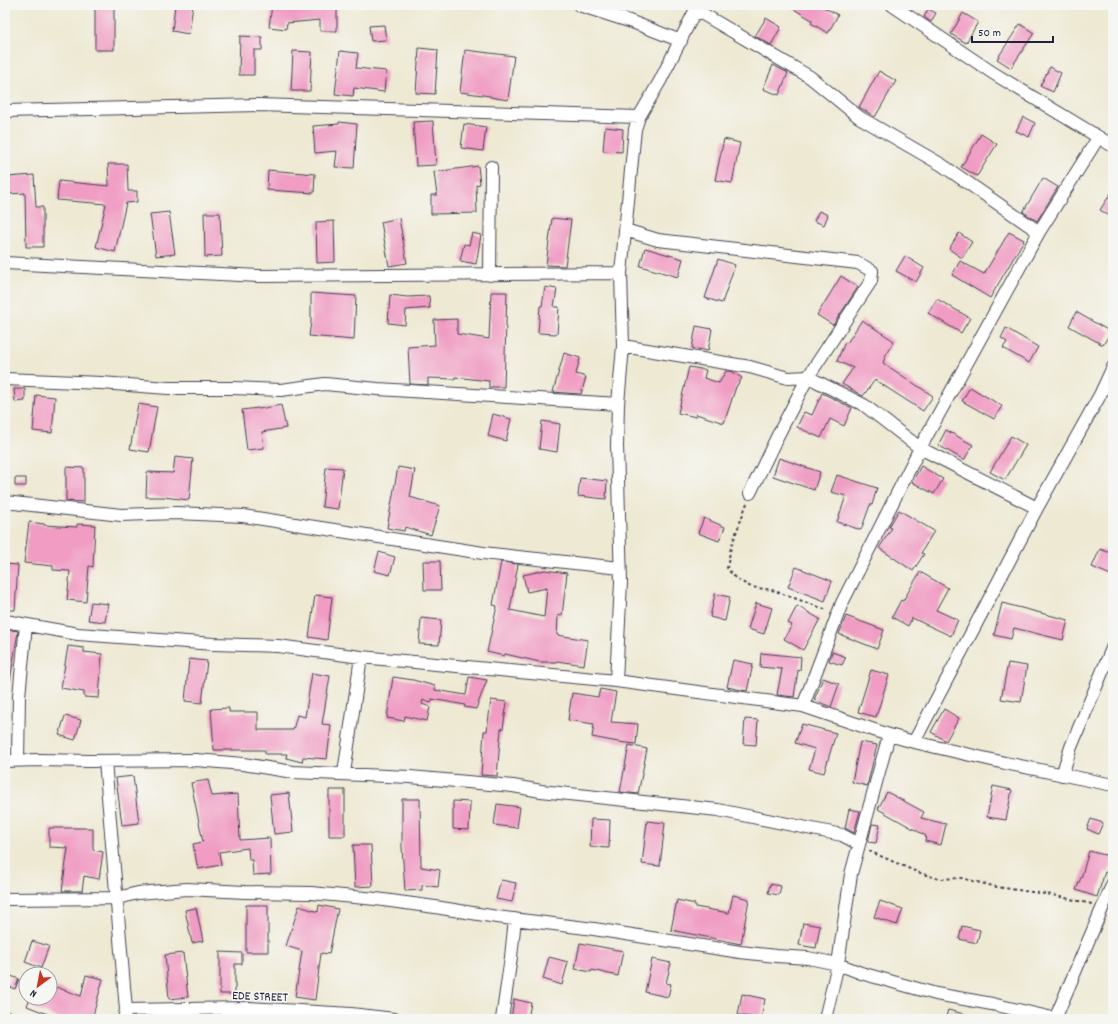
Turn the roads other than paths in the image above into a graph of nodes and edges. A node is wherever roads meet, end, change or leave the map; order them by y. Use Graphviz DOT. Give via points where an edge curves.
graph roads {
  1 [pos="579,5"];
  2 [pos="892,5"];
  3 [pos="697,8"];
  4 [pos="681,41"];
  5 [pos="5,111"];
  6 [pos="640,117"];
  7 [pos="1098,138"];
  8 [pos="1113,146"];
  9 [pos="491,167"];
  10 [pos="625,230"];
  11 [pos="1039,232"];
  12 [pos="5,263"];
  13 [pos="621,273"];
  14 [pos="490,274"];
  15 [pos="623,346"];
  16 [pos="1113,367"];
  17 [pos="808,377"];
  18 [pos="5,379"];
  19 [pos="618,404"];
  20 [pos="920,448"];
  21 [pos="750,493"];
  22 [pos="5,502"];
  23 [pos="1037,508"];
  24 [pos="620,568"];
  25 [pos="5,621"];
  26 [pos="26,625"];
  27 [pos="1113,646"];
  28 [pos="361,657"];
  29 [pos="616,681"];
  30 [pos="803,706"];
  31 [pos="889,735"];
  32 [pos="914,742"];
  33 [pos="5,761"];
  34 [pos="18,761"];
  35 [pos="105,761"];
  36 [pos="344,774"];
  37 [pos="1062,775"];
  38 [pos="1113,785"];
  39 [pos="859,844"];
  40 [pos="1113,883"];
  41 [pos="5,898"];
  42 [pos="117,898"];
  43 [pos="1107,905"];
  44 [pos="515,919"];
  45 [pos="838,964"];
  46 [pos="125,1014"];
  47 [pos="5,1018"];
  48 [pos="11,1019"];
  49 [pos="394,1019"];
  50 [pos="502,1019"];
  51 [pos="825,1019"];
  52 [pos="1056,1019"];
  1 -- 4 [label="street"];
  2 -- 7 [label="street" via="993,73"];
  3 -- 4 [label="street"];
  3 -- 11 [label="street" via="810,77 859,116 942,165"];
  4 -- 6 [label="street"];
  5 -- 6 [label="street" via="258,105"];
  6 -- 10 [label="street" via="635,129"];
  7 -- 8 [label="street"];
  7 -- 11 [label="street"];
  9 -- 14 [label="street"];
  10 -- 13 [label="street"];
  10 -- 17 [label="street" via="658,240 858,263 872,271 868,286"];
  11 -- 20 [label="street"];
  12 -- 14 [label="street" via="259,276"];
  13 -- 14 [label="street"];
  13 -- 15 [label="street"];
  15 -- 17 [label="street" via="750,367 788,378"];
  15 -- 19 [label="street"];
  16 -- 23 [label="street"];
  17 -- 20 [label="street" via="864,405"];
  17 -- 21 [label="street"];
  18 -- 19 [label="street" via="168,388 281,390 325,384"];
  19 -- 24 [label="street"];
  20 -- 23 [label="street"];
  20 -- 30 [label="street" via="845,596"];
  22 -- 24 [label="street" via="121,515 176,513 243,516 483,554"];
  23 -- 32 [label="street"];
  24 -- 29 [label="street"];
  25 -- 26 [label="street"];
  26 -- 28 [label="street" via="78,634 278,646"];
  26 -- 34 [label="street" via="19,696"];
  27 -- 37 [label="street"];
  28 -- 29 [label="street"];
  28 -- 36 [label="street"];
  29 -- 30 [label="street"];
  30 -- 31 [label="street"];
  31 -- 32 [label="street"];
  31 -- 39 [label="street"];
  32 -- 37 [label="street"];
  33 -- 34 [label="street"];
  34 -- 35 [label="street"];
  35 -- 36 [label="street" via="196,760 293,772"];
  35 -- 42 [label="street"];
  36 -- 39 [label="street" via="513,786 718,810 842,835"];
  37 -- 38 [label="street"];
  39 -- 45 [label="street" via="851,874"];
  40 -- 43 [label="street"];
  41 -- 42 [label="street"];
  42 -- 44 [label="street" via="187,889 311,893 390,901"];
  42 -- 46 [label="street"];
  43 -- 52 [label="street"];
  44 -- 45 [label="street"];
  44 -- 50 [label="street"];
  45 -- 51 [label="street"];
  45 -- 52 [label="street" via="936,994"];
  46 -- 49 [label="street, EDE STREET" via="248,1008"];
  47 -- 48 [label="street"];
}
